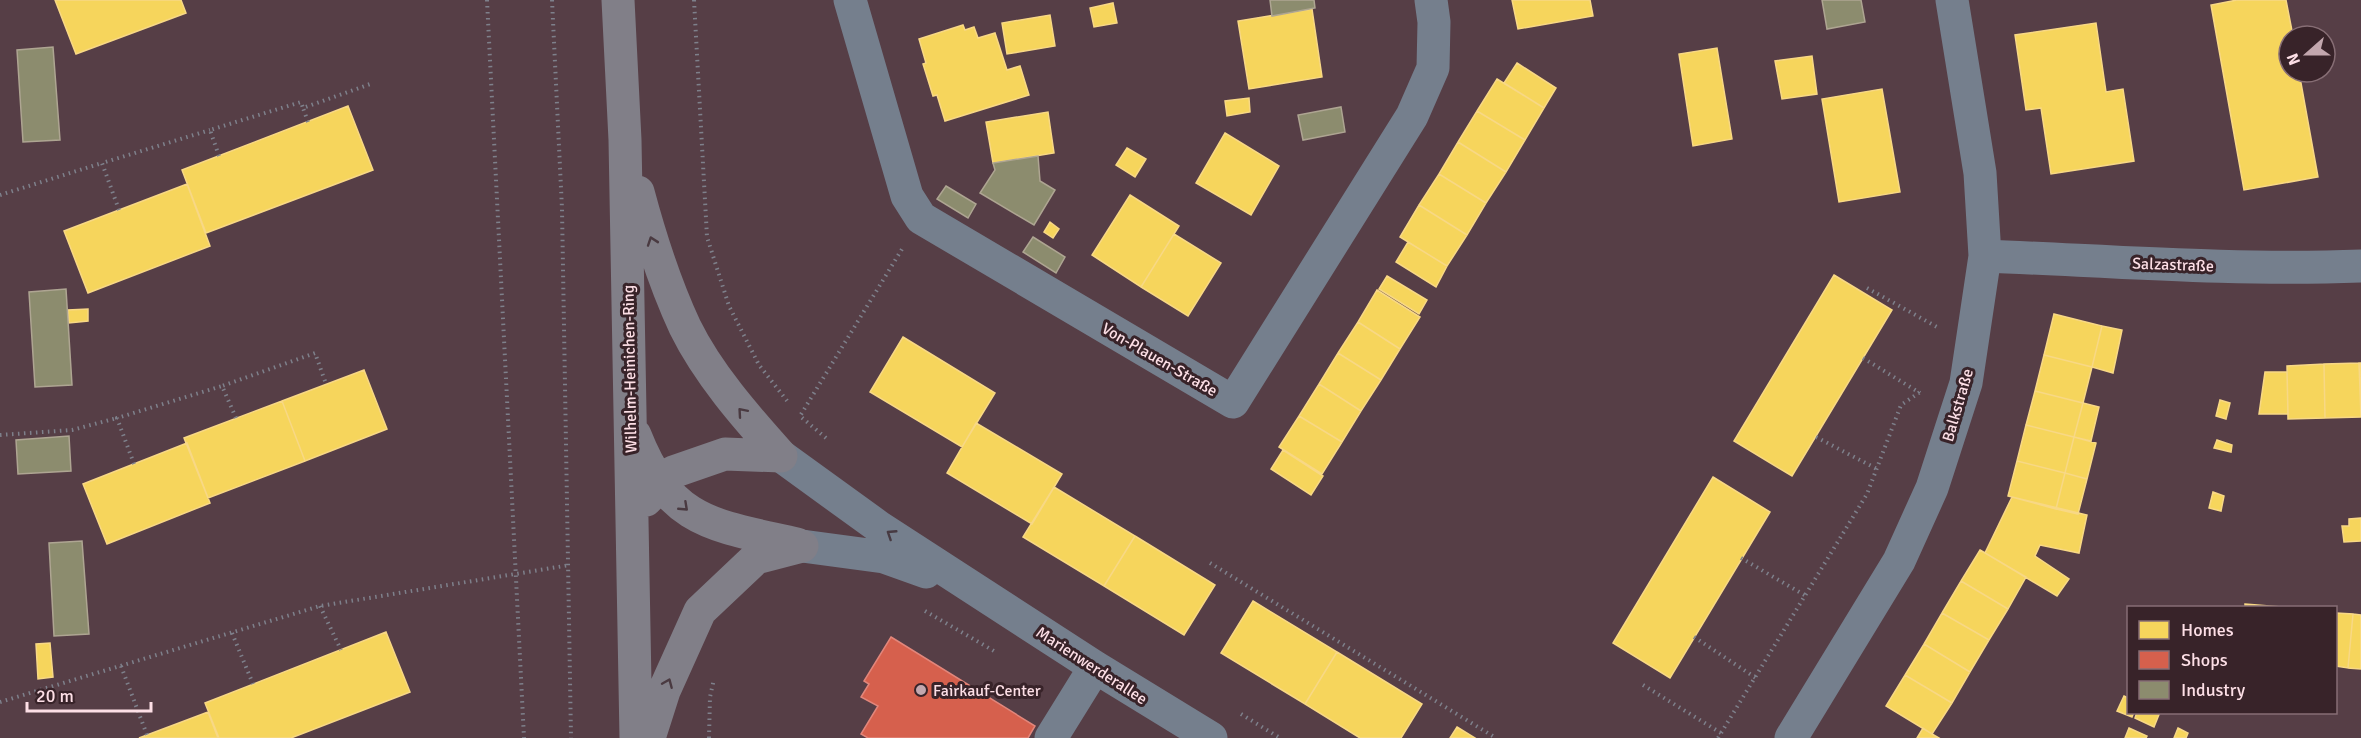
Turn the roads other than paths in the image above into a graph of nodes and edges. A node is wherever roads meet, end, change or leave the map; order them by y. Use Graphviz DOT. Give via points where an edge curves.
graph roads {
  1 [pos="618,0"];
  2 [pos="850,0"];
  3 [pos="1431,0"];
  4 [pos="1952,0"];
  5 [pos="625,140"];
  6 [pos="1984,256"];
  7 [pos="2361,266"];
  8 [pos="630,424"];
  9 [pos="781,456"];
  10 [pos="660,485"];
  11 [pos="632,514"];
  12 [pos="802,546"];
  13 [pos="975,589"];
  14 [pos="1095,667"];
  15 [pos="636,738"];
  16 [pos="649,738"];
  17 [pos="1051,738"];
  18 [pos="1211,738"];
  19 [pos="1791,738"];
  1 -- 5 [label="main road, Wilhelm-Heinichen-Ring"];
  2 -- 3 [label="street, Von-Plauen-Straße" via="907,196 921,218 1233,402 1412,116 1433,68"];
  4 -- 6 [label="street, Balkstraße" via="1980,172"];
  5 -- 8 [label="main road, Wilhelm-Heinichen-Ring"];
  9 -- 5 [label="main road, one-way" via="737,408 686,328 651,239"];
  6 -- 7 [label="street, Salzastraße" via="2184,265"];
  6 -- 19 [label="street, Balkstraße" via="1966,383 1932,488 1899,561"];
  8 -- 10 [label="main road"];
  8 -- 11 [label="main road, Wilhelm-Heinichen-Ring"];
  9 -- 10 [label="main road" via="725,454 673,472"];
  13 -- 9 [label="street, Marienwerderallee, one-way" via="879,527"];
  10 -- 11 [label="main road"];
  10 -- 12 [label="main road, one-way" via="693,515 725,528"];
  11 -- 15 [label="main road, Wilhelm-Heinichen-Ring"];
  12 -- 13 [label="street, Marienwerderallee" via="884,557"];
  16 -- 12 [label="main road, one-way" via="664,691 700,610 756,558"];
  13 -- 14 [label="street, Marienwerderallee"];
  14 -- 17 [label="street"];
  14 -- 18 [label="street, Marienwerderallee"];
}
